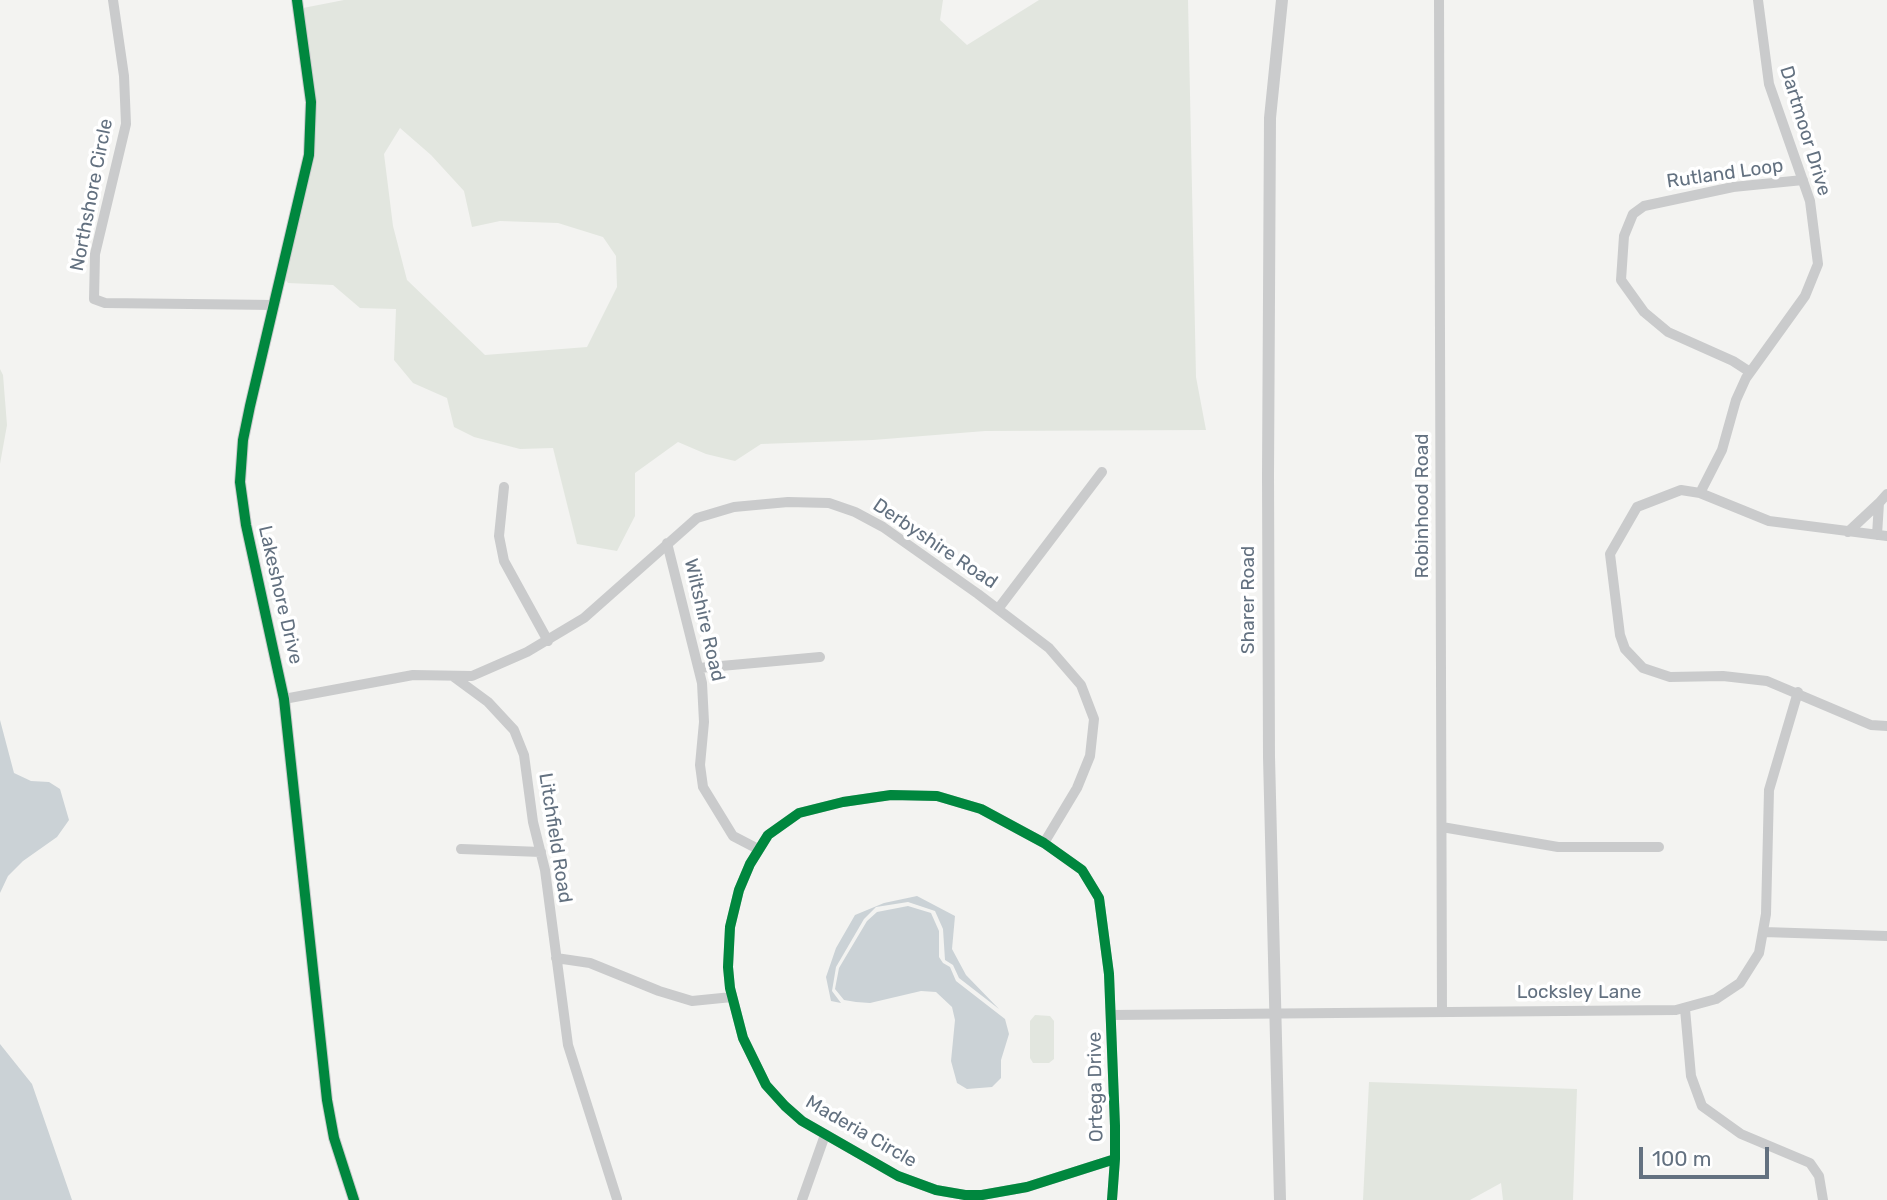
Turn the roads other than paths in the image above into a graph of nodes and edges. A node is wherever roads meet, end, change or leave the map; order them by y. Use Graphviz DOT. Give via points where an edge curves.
graph roads {
  1 [pos="113,0"];
  2 [pos="297,0"];
  3 [pos="1282,0"];
  4 [pos="1439,0"];
  5 [pos="1758,0"];
  6 [pos="1803,180"];
  7 [pos="274,305"];
  8 [pos="1749,372"];
  9 [pos="1101,472"];
  10 [pos="504,487"];
  11 [pos="1700,493"];
  12 [pos="1887,494"];
  13 [pos="1879,503"];
  14 [pos="1848,532"];
  15 [pos="1882,535"];
  16 [pos="667,543"];
  17 [pos="998,609"];
  18 [pos="548,641"];
  19 [pos="820,657"];
  20 [pos="699,668"];
  21 [pos="453,676"];
  22 [pos="1798,692"];
  23 [pos="284,699"];
  24 [pos="1887,726"];
  25 [pos="1442,827"];
  26 [pos="1044,843"];
  27 [pos="1659,847"];
  28 [pos="461,849"];
  29 [pos="758,849"];
  30 [pos="541,852"];
  31 [pos="1764,932"];
  32 [pos="1887,936"];
  33 [pos="555,958"];
  34 [pos="732,997"];
  35 [pos="1685,1009"];
  36 [pos="1442,1012"];
  37 [pos="1274,1013"];
  38 [pos="1111,1015"];
  39 [pos="825,1135"];
  40 [pos="1115,1159"];
  41 [pos="617,1199"];
  42 [pos="354,1200"];
  43 [pos="802,1200"];
  44 [pos="1112,1200"];
  45 [pos="1280,1200"];
  46 [pos="1823,1200"];
  1 -- 7 [label="street, Northshore Circle" via="126,124 95,254 94,299 105,303"];
  2 -- 7 [label="street, Lakeshore Drive" via="312,127"];
  3 -- 37 [label="street, Sharer Road" via="1269,137 1269,757"];
  4 -- 25 [label="street, Robinhood Road"];
  5 -- 6 [label="street, Dartmoor Drive" via="1769,84"];
  6 -- 8 [label="street, Dartmoor Drive" via="1813,218 1816,273 1805,296"];
  6 -- 8 [label="street, Rutland Loop" via="1733,187 1644,205 1633,214 1624,236 1621,280 1644,312 1668,332"];
  7 -- 23 [label="street, Lakeshore Drive" via="243,440 240,482"];
  8 -- 11 [label="street, Dartmoor Drive" via="1722,450"];
  9 -- 17 [label="street"];
  10 -- 18 [label="street" via="499,536 503,561"];
  11 -- 14 [label="street" via="1769,521"];
  11 -- 22 [label="street" via="1681,490 1643,503 1631,512 1611,549 1616,614 1625,649 1643,668 1670,677 1767,681"];
  12 -- 13 [label="street"];
  13 -- 14 [label="street"];
  13 -- 15 [label="street"];
  14 -- 15 [label="street"];
  16 -- 17 [label="street, Derbyshire Road" via="711,512 788,502 829,503 883,527"];
  16 -- 18 [label="street, Derbyshire Road" via="599,606"];
  16 -- 20 [label="street, Wiltshire Road"];
  17 -- 26 [label="street, Derbyshire Road" via="1049,648 1074,675 1092,709 1094,731 1086,769"];
  18 -- 21 [label="street, Derbyshire Road" via="472,676"];
  19 -- 20 [label="street"];
  20 -- 29 [label="street, Wiltshire Road" via="704,697 703,787 733,836"];
  21 -- 23 [label="street" via="414,675"];
  21 -- 30 [label="street, Litchfield Road" via="488,702 518,736"];
  22 -- 24 [label="street" via="1871,725"];
  22 -- 31 [label="street, Locksley Lane" via="1768,801"];
  23 -- 42 [label="street, Lakeshore Drive" via="326,1089 334,1138"];
  25 -- 27 [label="street" via="1558,847"];
  25 -- 36 [label="street, Robinhood Road"];
  26 -- 29 [label="street, Maderia Circle" via="973,805 914,794 855,800 799,813 779,825"];
  26 -- 38 [label="street, Maderia Circle" via="1082,870 1098,898"];
  28 -- 30 [label="street"];
  29 -- 34 [label="street, Maderia Circle" via="739,890 730,926"];
  30 -- 33 [label="street, Litchfield Road"];
  31 -- 32 [label="street"];
  31 -- 35 [label="street, Locksley Lane" via="1754,964 1740,983 1716,999"];
  33 -- 34 [label="street" via="590,963 692,1001"];
  33 -- 41 [label="street, Litchfield Road" via="568,1045"];
  34 -- 39 [label="street, Maderia Circle" via="743,1038 771,1092"];
  35 -- 36 [label="street, Locksley Lane"];
  35 -- 46 [label="street" via="1691,1076 1702,1106 1741,1134 1810,1163 1819,1176"];
  36 -- 37 [label="street, Locksley Lane"];
  37 -- 38 [label="street, Locksley Lane"];
  37 -- 45 [label="street, Sharer Road"];
  38 -- 40 [label="street, Ortega Drive"];
  39 -- 40 [label="street, Maderia Circle" via="898,1177 965,1195 1016,1189"];
  39 -- 43 [label="street"];
  40 -- 44 [label="street, Ortega Drive"];
}
